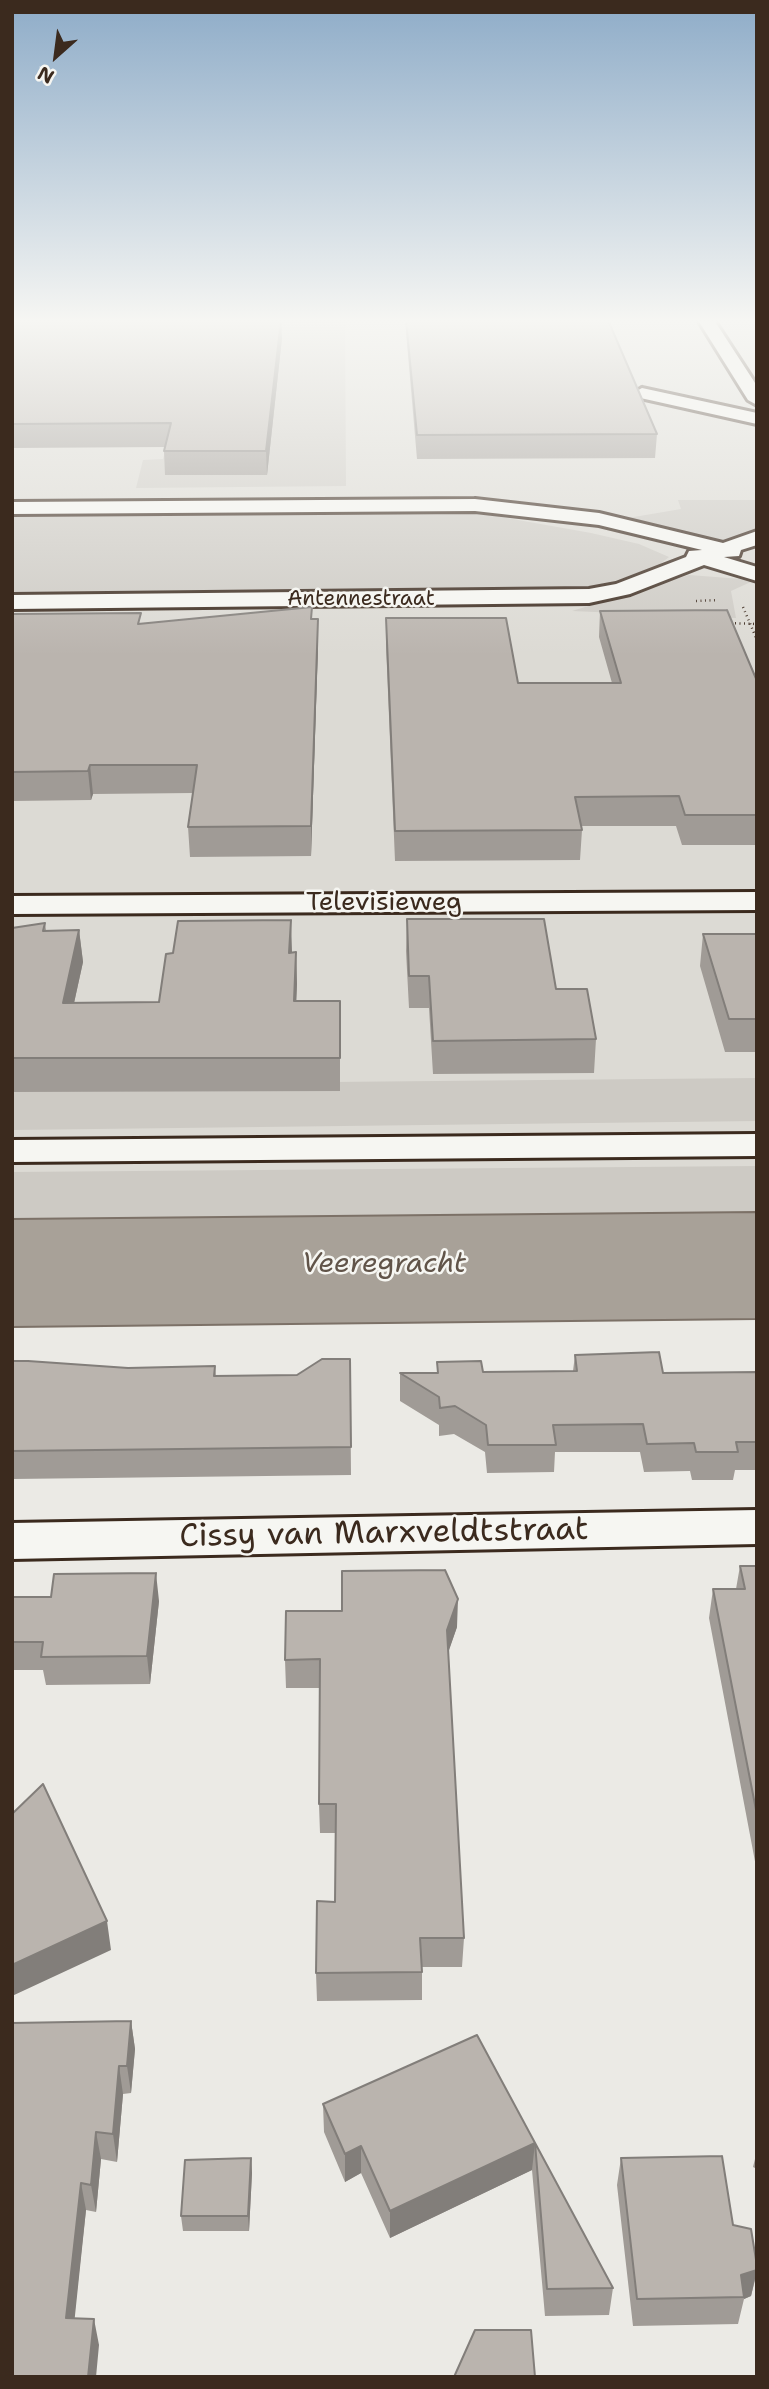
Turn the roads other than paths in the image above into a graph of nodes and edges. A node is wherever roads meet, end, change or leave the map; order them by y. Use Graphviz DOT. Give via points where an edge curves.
graph roads {
  1 [pos="403,507"];
  2 [pos="12,508"];
  3 [pos="757,537"];
  4 [pos="726,549"];
  5 [pos="703,558"];
  6 [pos="757,558"];
  7 [pos="757,574"];
  8 [pos="12,603"];
  9 [pos="757,901"];
  10 [pos="12,905"];
  11 [pos="757,1146"];
  12 [pos="12,1151"];
  13 [pos="757,1527"];
  14 [pos="12,1541"];
  1 -- 2 [label="street"];
  1 -- 4 [label="street" via="475,505 598,519"];
  1 -- 5 [label="street" via="541,517 597,527"];
  3 -- 4 [label="street, Antennestraat"];
  4 -- 5 [label="street, Antennestraat"];
  4 -- 6 [label="street"];
  5 -- 7 [label="street"];
  5 -- 8 [label="street, Antennestraat" via="622,589 589,596"];
  9 -- 10 [label="street, Televisieweg"];
  11 -- 12 [label="street"];
  13 -- 14 [label="street, Cissy van Marxveldtstraat"];
}
